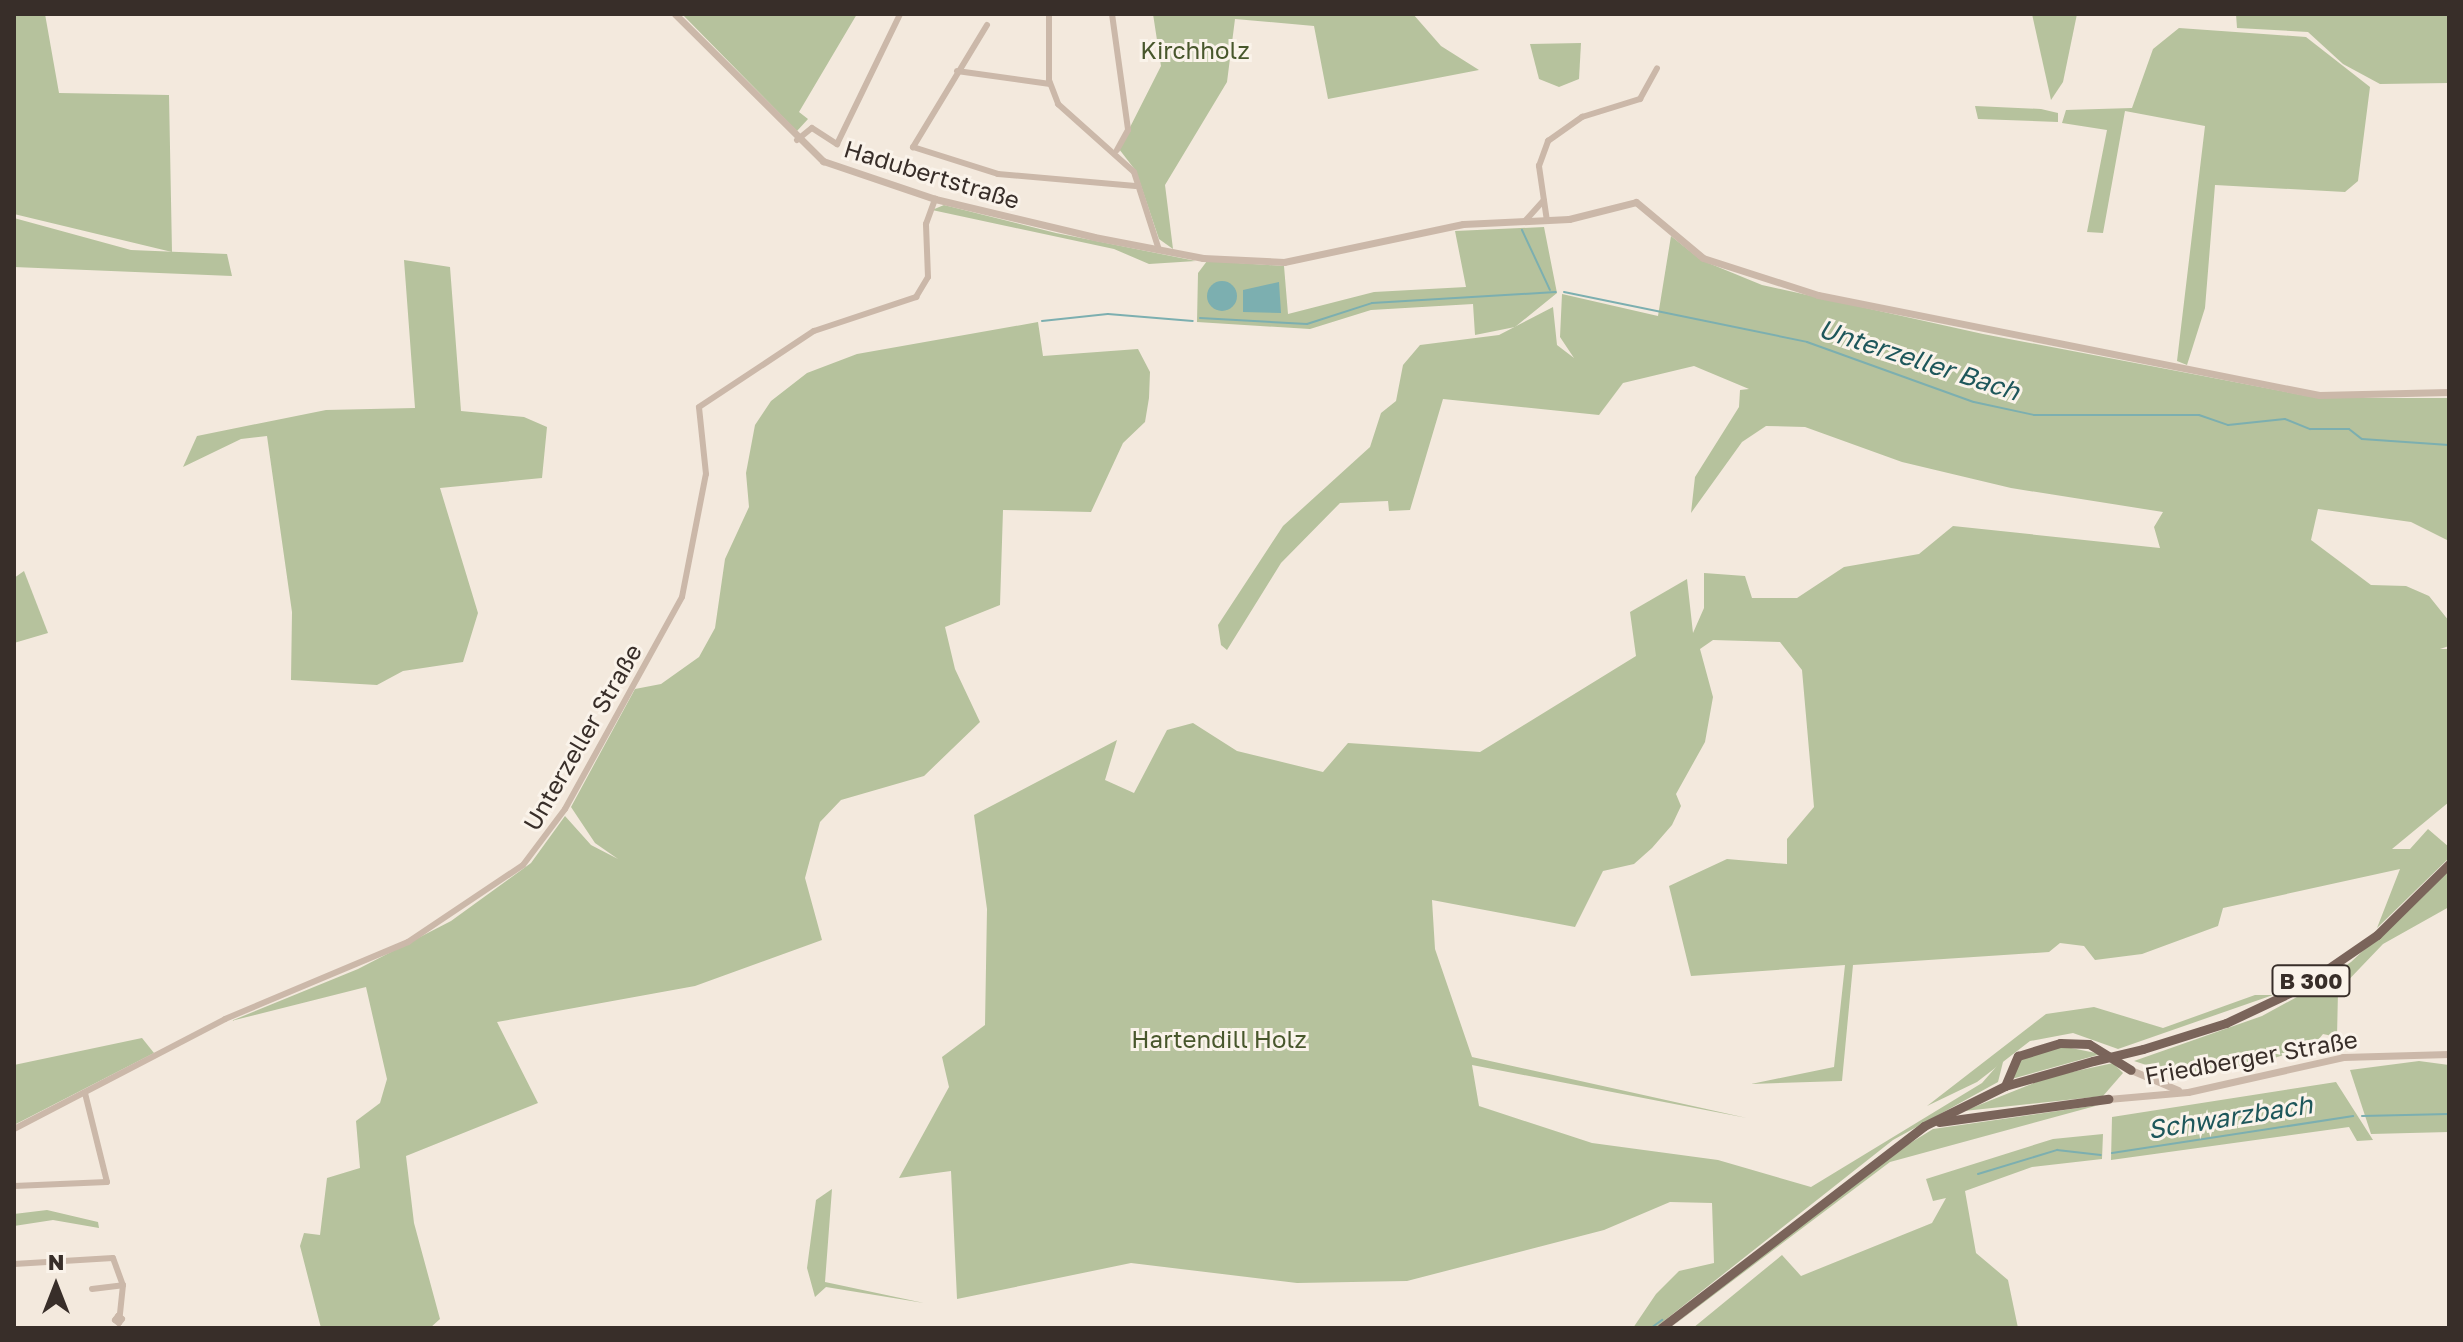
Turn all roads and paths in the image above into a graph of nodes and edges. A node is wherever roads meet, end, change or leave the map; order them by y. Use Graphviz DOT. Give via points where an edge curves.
graph roads {
  1 [pos="675,14"];
  2 [pos="900,14"];
  3 [pos="1049,14"];
  4 [pos="1112,14"];
  5 [pos="987,25"];
  6 [pos="1657,68"];
  7 [pos="957,71"];
  8 [pos="1050,84"];
  9 [pos="797,140"];
  10 [pos="1117,150"];
  11 [pos="1135,186"];
  12 [pos="935,199"];
  13 [pos="1544,200"];
  14 [pos="1525,221"];
  15 [pos="1547,221"];
  16 [pos="1159,250"];
  17 [pos="2449,392"];
  18 [pos="2449,864"];
  19 [pos="2449,1054"];
  20 [pos="2131,1070"];
  21 [pos="2005,1086"];
  22 [pos="2188,1092"];
  23 [pos="85,1093"];
  24 [pos="2108,1099"];
  25 [pos="1924,1126"];
  26 [pos="14,1129"];
  27 [pos="14,1186"];
  28 [pos="14,1264"];
  29 [pos="123,1285"];
  30 [pos="92,1289"];
  31 [pos="120,1316"];
  32 [pos="1661,1328"];
  1 -- 9 [label="street, Hadubertstraße"];
  2 -- 9 [label="street" via="837,144 812,128"];
  3 -- 8 [label="street"];
  4 -- 10 [label="street" via="1128,130"];
  5 -- 7 [label="street"];
  6 -- 13 [label="street" via="1640,99 1582,117 1548,141 1539,166"];
  7 -- 8 [label="street"];
  7 -- 11 [label="street" via="913,147 998,174"];
  8 -- 10 [label="street" via="1070,122"];
  9 -- 12 [label="street, Hadubertstraße" via="839,170"];
  10 -- 11 [label="street"];
  11 -- 16 [label="street"];
  12 -- 16 [label="street, Hadubertstraße"];
  12 -- 23 [label="street, Unterzeller Straße" via="926,224 928,277 916,297 814,331 699,407 706,474 682,597 565,809 523,865 408,942 225,1019"];
  13 -- 14 [label="street"];
  13 -- 15 [label="street"];
  14 -- 15 [label="street, Hadubertstraße"];
  14 -- 16 [label="street, Hadubertstraße" via="1463,224 1330,257 1235,261"];
  15 -- 17 [label="street, Hadubertstraße" via="1636,202 1703,258 1818,295 2319,395"];
  18 -- 21 [label="main road, B 300, bridge" via="2377,935 2300,988 2218,1026"];
  19 -- 22 [label="street, Friedberger Straße" via="2343,1057"];
  20 -- 21 [label="main road" via="2089,1044 2060,1043 2018,1056"];
  20 -- 22 [label="street"];
  21 -- 25 [label="main road, B 300"];
  22 -- 24 [label="street, Friedberger Straße"];
  23 -- 26 [label="street, Unterzeller Straße"];
  23 -- 27 [label="street" via="107,1182"];
  24 -- 25 [label="main road"];
  25 -- 32 [label="main road, B 300"];
  28 -- 29 [label="street" via="113,1258"];
  29 -- 30 [label="street"];
  29 -- 31 [label="street"];
}
